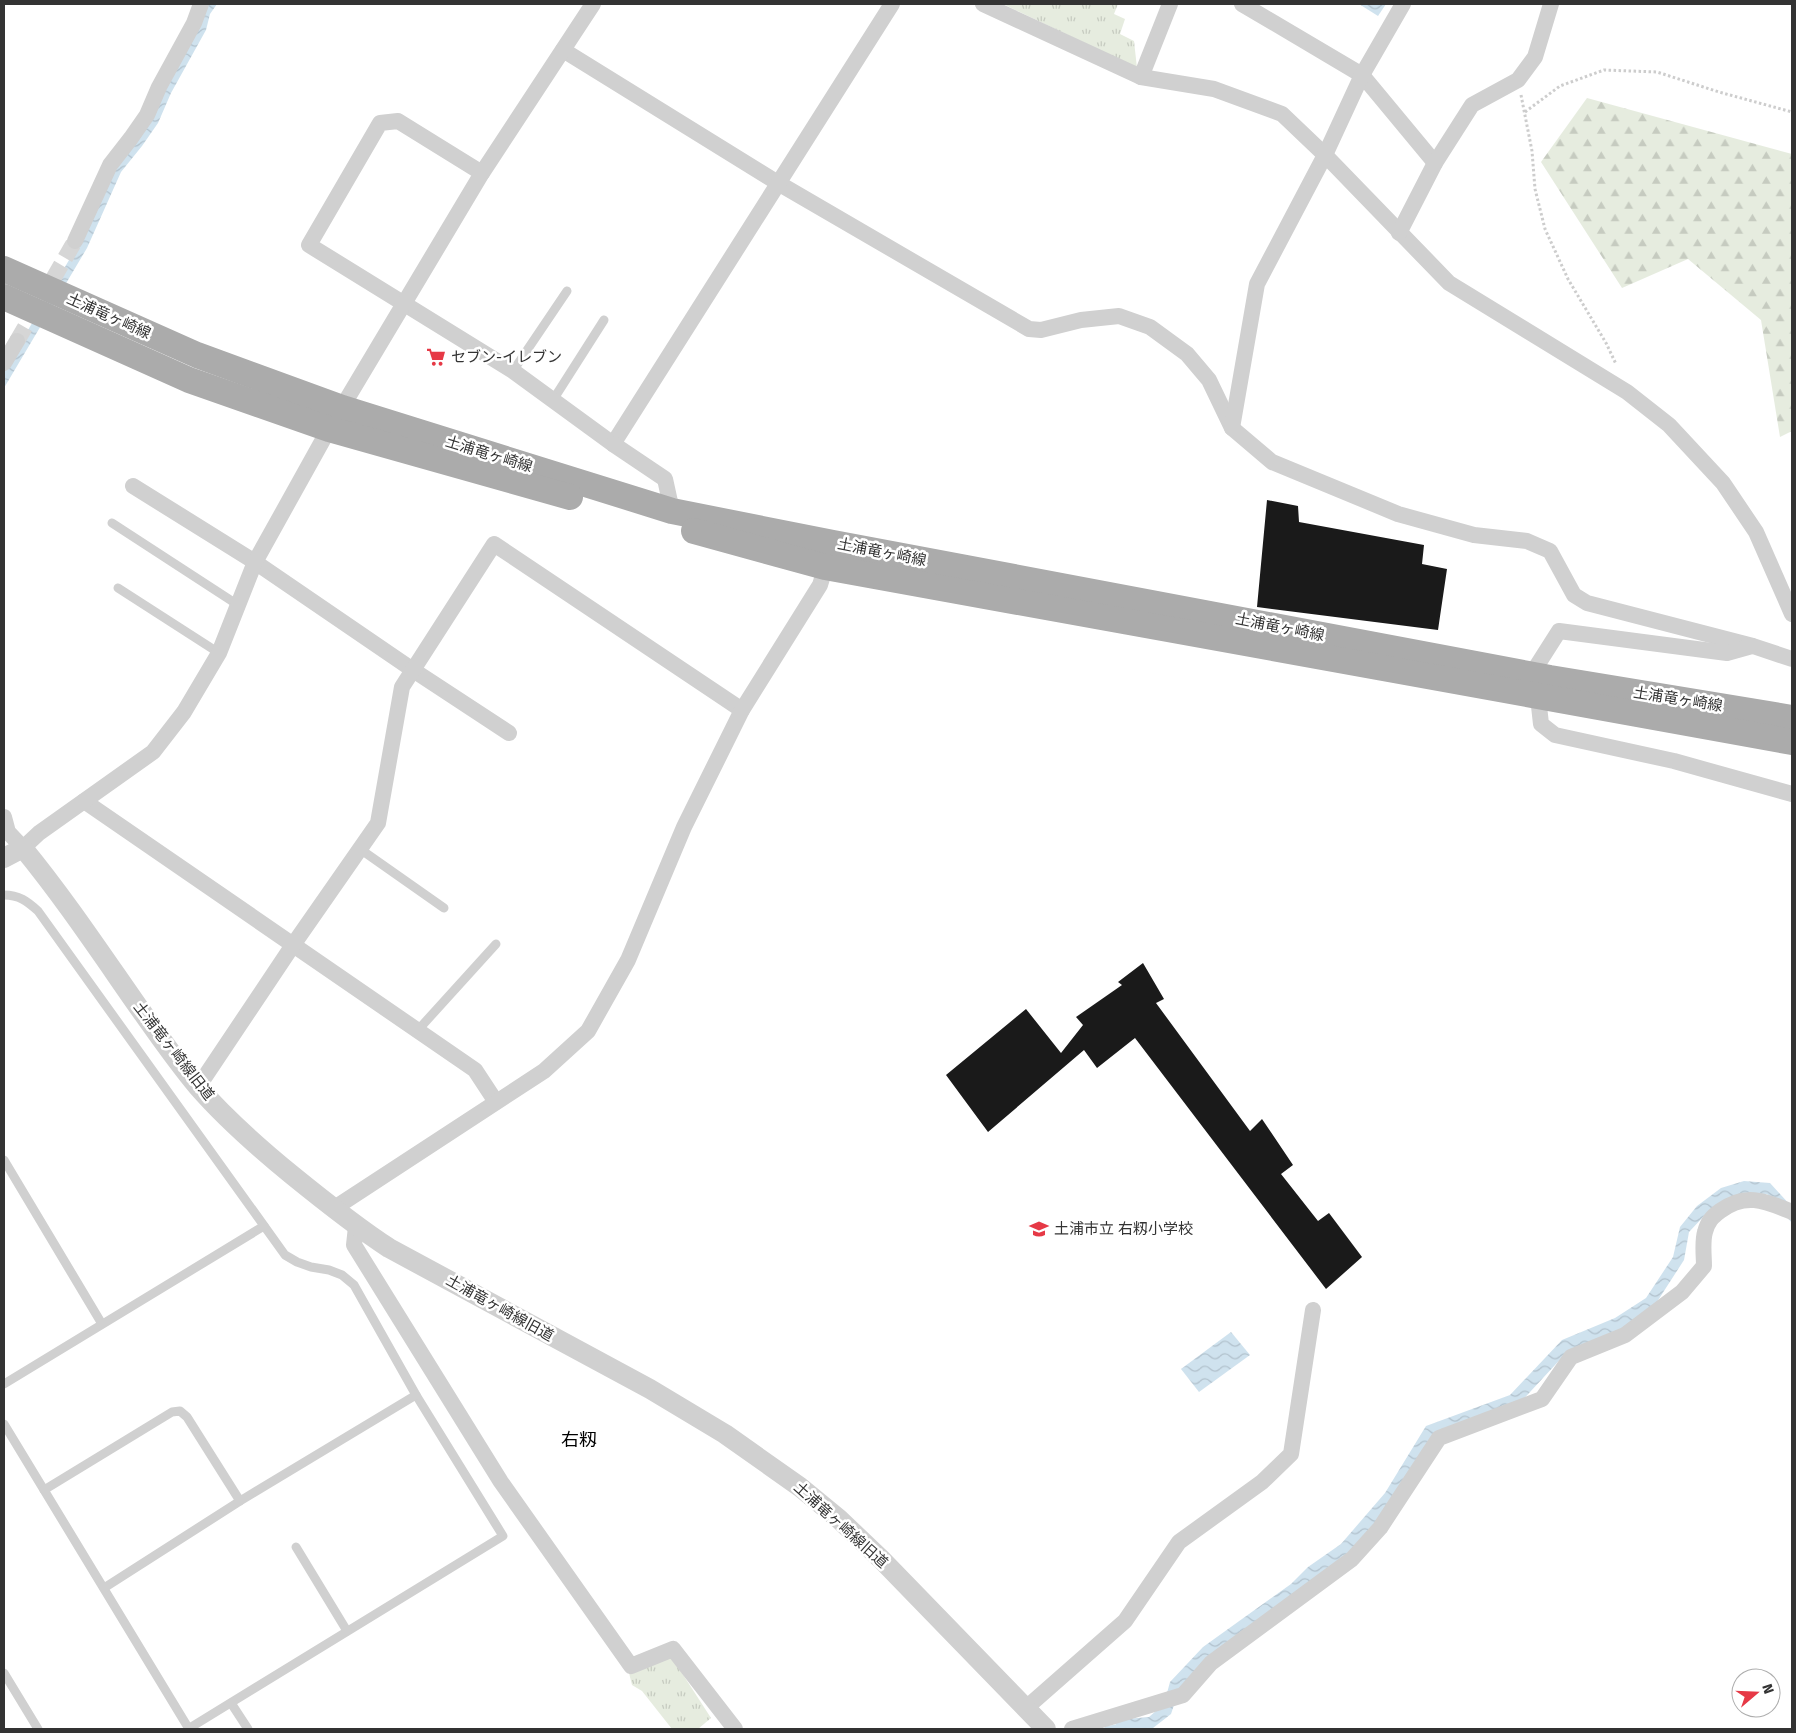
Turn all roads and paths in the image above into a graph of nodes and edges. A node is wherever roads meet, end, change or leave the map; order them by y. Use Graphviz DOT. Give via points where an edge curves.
graph roads {
  1 [pos="201,4"];
  2 [pos="593,4"];
  3 [pos="892,4"];
  4 [pos="983,4"];
  5 [pos="1170,4"];
  6 [pos="1242,4"];
  7 [pos="1403,4"];
  8 [pos="1552,4"];
  9 [pos="563,50"];
  10 [pos="1362,75"];
  11 [pos="1141,77"];
  12 [pos="1518,80"];
  13 [pos="1525,112"];
  14 [pos="1792,112"];
  15 [pos="1325,156"];
  16 [pos="1435,163"];
  17 [pos="482,173"];
  18 [pos="778,183"];
  19 [pos="1399,232"];
  20 [pos="76,241"];
  21 [pos="4,268"];
  22 [pos="567,291"];
  23 [pos="4,297"];
  24 [pos="404,305"];
  25 [pos="604,320"];
  26 [pos="17,341"];
  27 [pos="4,363"];
  28 [pos="513,372"];
  29 [pos="1627,392"];
  30 [pos="553,400"];
  31 [pos="336,419"];
  32 [pos="1232,428"];
  33 [pos="613,444"];
  34 [pos="133,486"];
  35 [pos="672,510"];
  36 [pos="112,523"];
  37 [pos="829,555"];
  38 [pos="255,562"];
  39 [pos="118,588"];
  40 [pos="238,605"];
  41 [pos="1792,614"];
  42 [pos="1754,646"];
  43 [pos="220,652"];
  44 [pos="1792,659"];
  45 [pos="413,670"];
  46 [pos="1534,686"];
  47 [pos="742,710"];
  48 [pos="1792,718"];
  49 [pos="508,733"];
  50 [pos="1792,742"];
  51 [pos="1792,794"];
  52 [pos="84,801"];
  53 [pos="4,817"];
  54 [pos="23,848"];
  55 [pos="360,849"];
  56 [pos="4,858"];
  57 [pos="4,894"];
  58 [pos="444,908"];
  59 [pos="496,944"];
  60 [pos="293,945"];
  61 [pos="418,1030"];
  62 [pos="198,1087"];
  63 [pos="496,1102"];
  64 [pos="4,1160"];
  65 [pos="333,1209"];
  66 [pos="1792,1212"];
  67 [pos="264,1226"];
  68 [pos="356,1227"];
  69 [pos="1313,1310"];
  70 [pos="102,1324"];
  71 [pos="4,1384"];
  72 [pos="416,1395"];
  73 [pos="4,1424"];
  74 [pos="44,1490"];
  75 [pos="240,1501"];
  76 [pos="296,1547"];
  77 [pos="104,1588"];
  78 [pos="347,1631"];
  79 [pos="4,1673"];
  80 [pos="231,1703"];
  81 [pos="1026,1708"];
  82 [pos="38,1729"];
  83 [pos="188,1729"];
  84 [pos="248,1729"];
  85 [pos="735,1729"];
  86 [pos="1046,1729"];
  87 [pos="1072,1729"];
  1 -- 20 [label="street" via="147,115 110,165"];
  2 -- 9 [label="street"];
  3 -- 18 [label="street"];
  4 -- 11 [label="street"];
  5 -- 11 [label="street"];
  6 -- 10 [label="street"];
  7 -- 10 [label="street"];
  8 -- 12 [label="street" via="1535,57"];
  9 -- 17 [label="street"];
  9 -- 18 [label="street"];
  10 -- 15 [label="street"];
  10 -- 16 [label="street"];
  11 -- 15 [label="street" via="1214,89 1282,114"];
  12 -- 13 [label="path"];
  12 -- 16 [label="street" via="1472,105"];
  13 -- 14 [label="path" via="1560,86 1604,70 1657,72"];
  13 -- 29 [label="path" via="1535,190 1545,229 1568,278 1606,343"];
  15 -- 19 [label="street"];
  15 -- 32 [label="street" via="1257,284"];
  16 -- 19 [label="street"];
  17 -- 24 [label="street"];
  17 -- 24 [label="street" via="398,121 380,123 309,245"];
  18 -- 32 [label="street" via="1029,329 1042,330 1081,320 1119,316 1150,327 1187,354 1209,380"];
  18 -- 33 [label="street"];
  19 -- 29 [label="street" via="1448,284"];
  21 -- 31 [label="main road, 土浦竜ヶ崎線"];
  22 -- 28 [label="lane"];
  23 -- 31 [label="main road, 土浦竜ヶ崎線" via="189,380"];
  24 -- 28 [label="street"];
  24 -- 31 [label="street"];
  25 -- 30 [label="lane"];
  26 -- 27 [label="street"];
  28 -- 30 [label="street"];
  29 -- 41 [label="street" via="1669,424 1723,483 1756,532"];
  30 -- 33 [label="street"];
  31 -- 35 [label="main road, 土浦竜ヶ崎線"];
  31 -- 37 [label="main road, 土浦竜ヶ崎線"];
  31 -- 38 [label="street"];
  32 -- 42 [label="street" via="1272,462 1398,514 1474,535 1527,541 1550,551 1574,595 1587,603"];
  33 -- 35 [label="street" via="665,479"];
  34 -- 38 [label="street"];
  35 -- 37 [label="main road, 土浦竜ヶ崎線"];
  36 -- 40 [label="lane"];
  37 -- 46 [label="main road, 土浦竜ヶ崎線"];
  37 -- 47 [label="street" via="820,585"];
  38 -- 40 [label="street"];
  38 -- 45 [label="street"];
  39 -- 43 [label="lane"];
  40 -- 43 [label="street"];
  42 -- 44 [label="street"];
  42 -- 46 [label="street" via="1727,653 1559,630"];
  43 -- 52 [label="street" via="184,712 153,752"];
  45 -- 47 [label="street" via="494,544"];
  45 -- 49 [label="street"];
  45 -- 55 [label="street" via="402,686 378,823"];
  46 -- 48 [label="main road, 土浦竜ヶ崎線"];
  46 -- 50 [label="main road, 土浦竜ヶ崎線"];
  46 -- 51 [label="street" via="1541,724 1555,735 1674,761"];
  47 -- 63 [label="street" via="684,827 628,960 588,1031 544,1071"];
  52 -- 54 [label="street"];
  52 -- 60 [label="street"];
  53 -- 54 [label="street" via="8,832"];
  54 -- 56 [label="street"];
  54 -- 62 [label="street, 土浦竜ヶ崎線旧道"];
  55 -- 58 [label="lane"];
  55 -- 60 [label="street"];
  57 -- 67 [label="lane" via="26,900 38,911"];
  59 -- 61 [label="lane"];
  60 -- 61 [label="street"];
  60 -- 62 [label="street"];
  61 -- 63 [label="street" via="475,1070"];
  62 -- 65 [label="street, 土浦竜ヶ崎線旧道" via="261,1150"];
  63 -- 65 [label="street"];
  64 -- 70 [label="lane"];
  65 -- 68 [label="street, 土浦竜ヶ崎線旧道"];
  66 -- 87 [label="street" via="1766,1201 1744,1199 1721,1210 1710,1219 1704,1234 1704,1266 1682,1292 1625,1335 1571,1358 1542,1399 1439,1438 1380,1528 1352,1559 1211,1663 1183,1695"];
  67 -- 70 [label="lane"];
  67 -- 72 [label="lane" via="285,1255 297,1262 342,1275 354,1286"];
  68 -- 81 [label="street, 土浦竜ヶ崎線旧道" via="650,1389 725,1434 793,1482 839,1518"];
  68 -- 85 [label="street" via="354,1245 495,1474 631,1666 672,1649"];
  69 -- 81 [label="street" via="1291,1454 1262,1482 1178,1542 1125,1621"];
  70 -- 71 [label="lane"];
  72 -- 75 [label="lane"];
  72 -- 78 [label="lane" via="503,1536"];
  73 -- 74 [label="lane"];
  74 -- 75 [label="lane" via="172,1412 180,1412 187,1417"];
  74 -- 77 [label="lane"];
  75 -- 77 [label="lane"];
  76 -- 78 [label="lane"];
  77 -- 83 [label="lane"];
  78 -- 80 [label="lane"];
  79 -- 82 [label="lane"];
  80 -- 83 [label="lane"];
  80 -- 84 [label="lane"];
  81 -- 86 [label="street, 土浦竜ヶ崎線旧道"];
}
